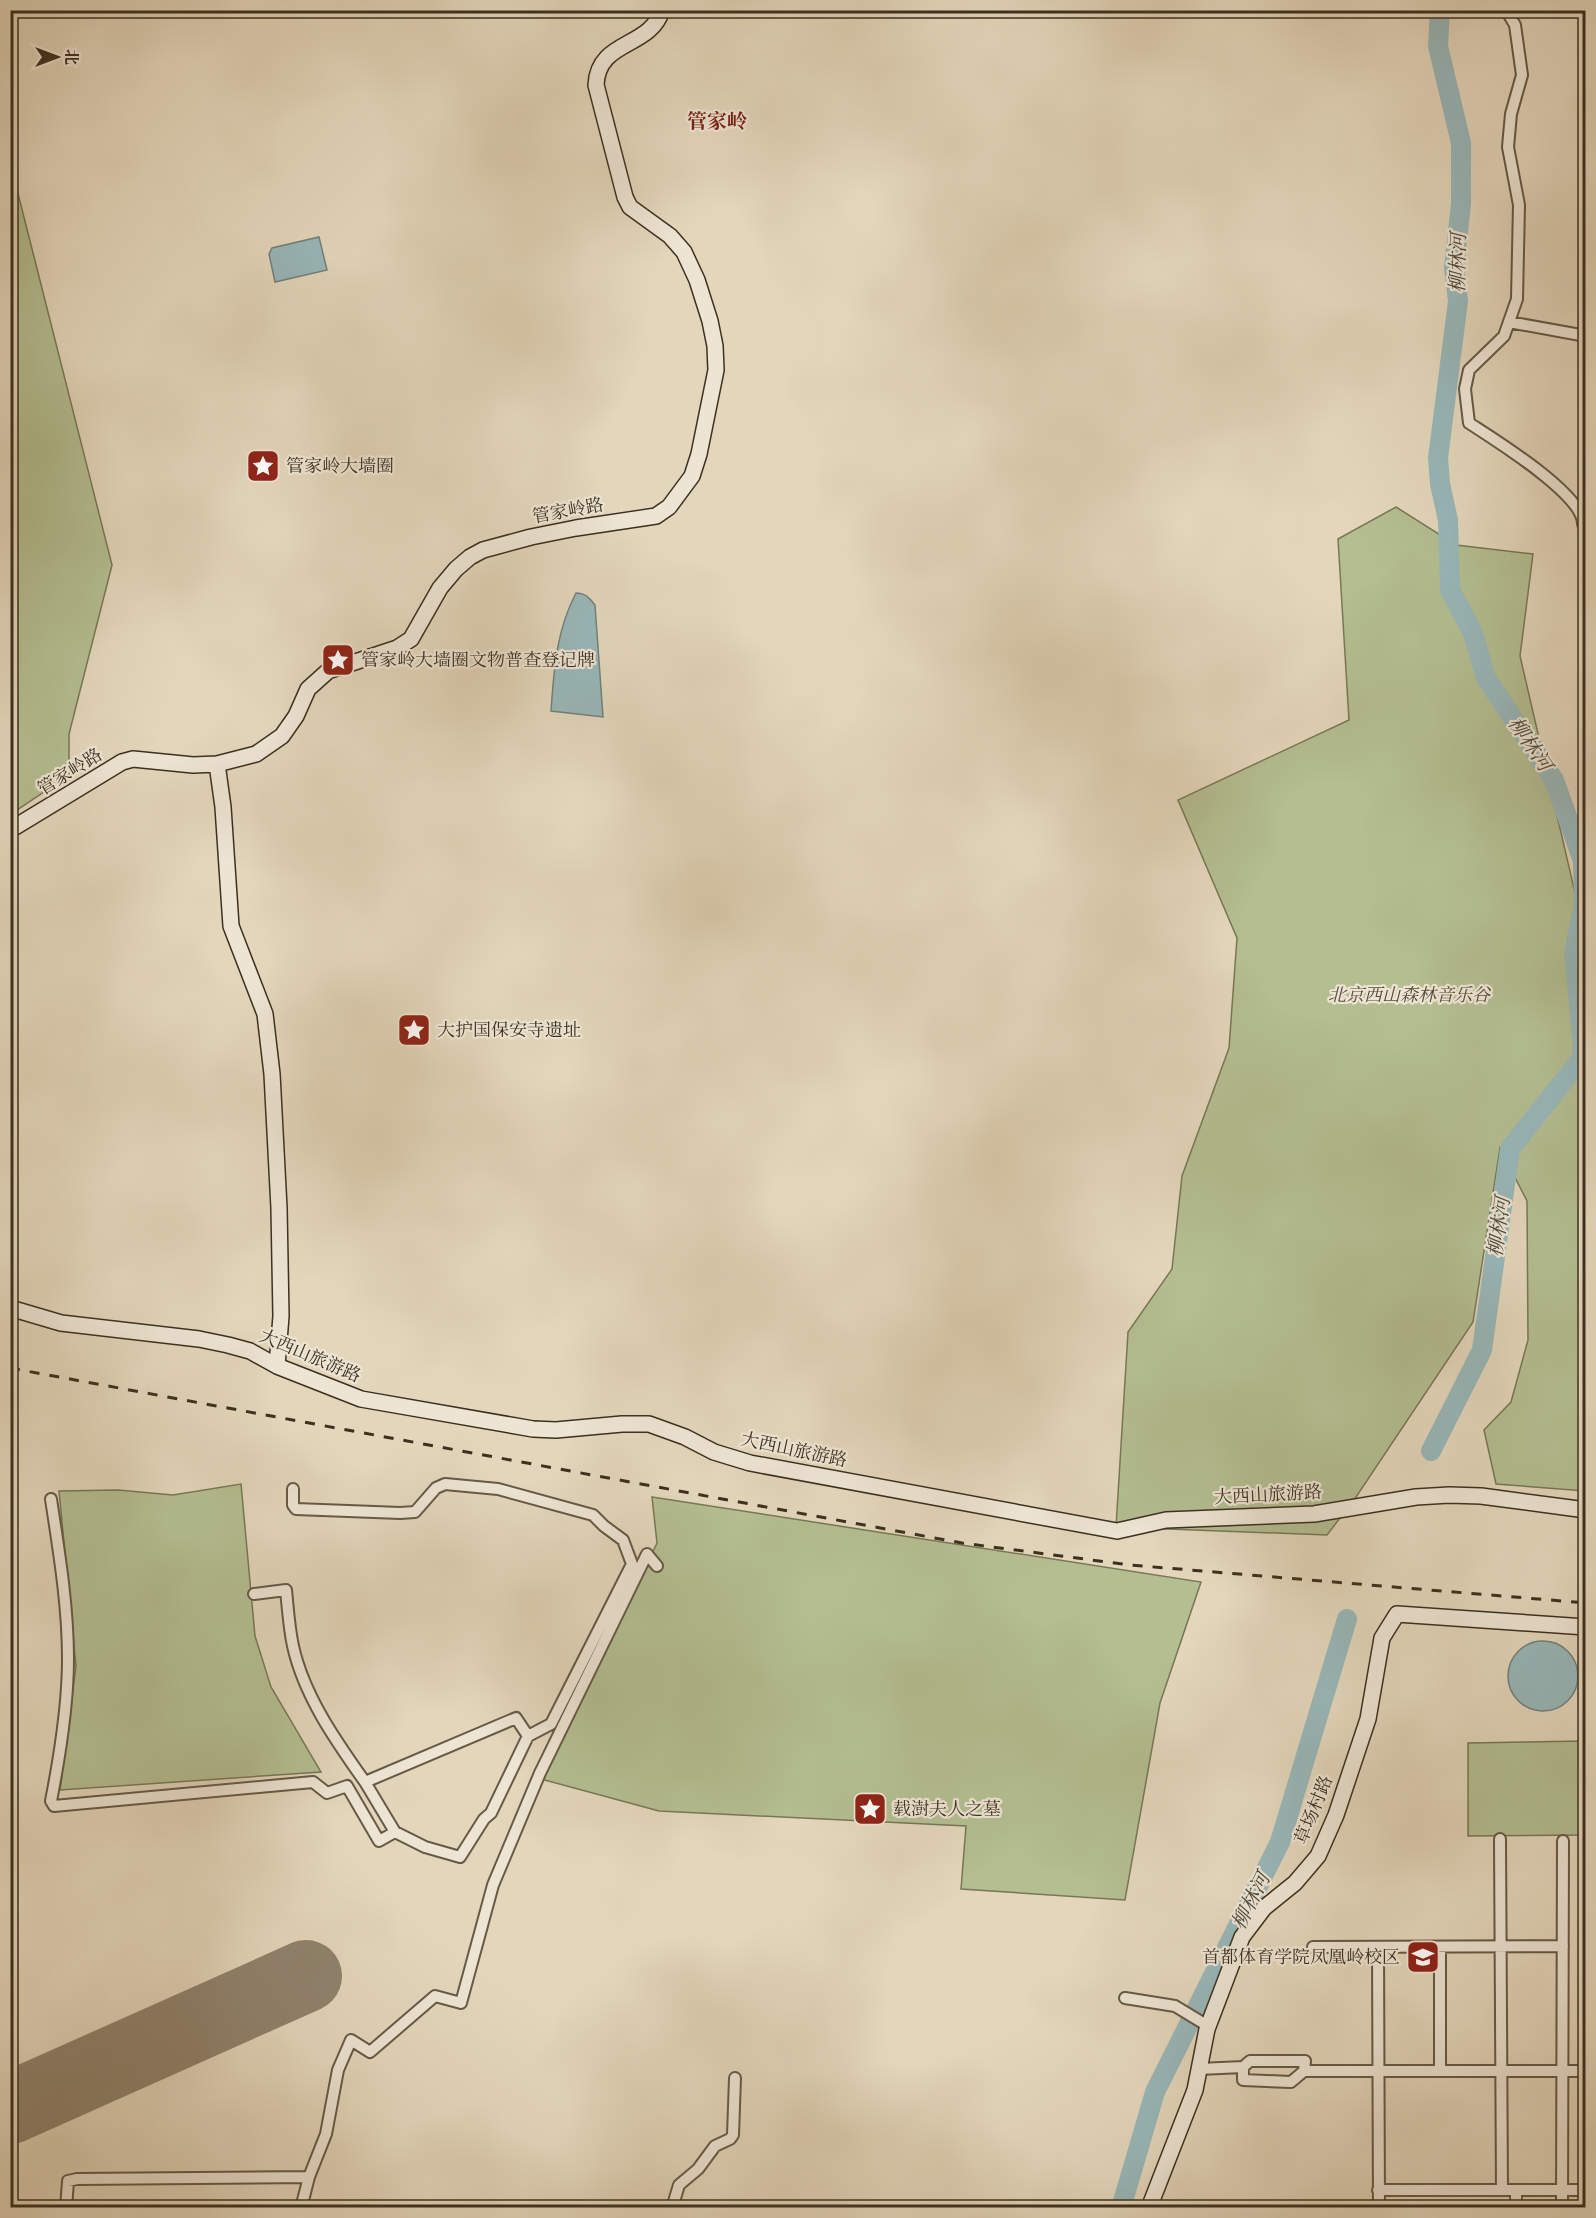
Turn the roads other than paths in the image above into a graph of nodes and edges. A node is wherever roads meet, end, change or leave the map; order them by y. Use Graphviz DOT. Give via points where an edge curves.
graph roads {
  1 [pos="662,10"];
  2 [pos="1506,10"];
  3 [pos="1509,322"];
  4 [pos="1586,336"];
  5 [pos="1583,524"];
  6 [pos="217,764"];
  7 [pos="10,830"];
  8 [pos="10,1308"];
  9 [pos="277,1366"];
  10 [pos="293,1489"];
  11 [pos="51,1499"];
  12 [pos="1586,1510"];
  13 [pos="657,1566"];
  14 [pos="254,1594"];
  15 [pos="1586,1627"];
  16 [pos="528,1736"];
  17 [pos="365,1782"];
  18 [pos="395,1832"];
  19 [pos="1500,1839"];
  20 [pos="1563,1841"];
  21 [pos="1313,1947"];
  22 [pos="1378,1947"];
  23 [pos="1440,1947"];
  24 [pos="1500,1947"];
  25 [pos="1563,1947"];
  26 [pos="1125,1998"];
  27 [pos="1205,2024"];
  28 [pos="1243,2067"];
  29 [pos="1199,2069"];
  30 [pos="1304,2071"];
  31 [pos="1378,2071"];
  32 [pos="1440,2071"];
  33 [pos="1501,2071"];
  34 [pos="1563,2071"];
  35 [pos="1586,2071"];
  36 [pos="735,2078"];
  37 [pos="309,2177"];
  38 [pos="1378,2190"];
  39 [pos="1502,2190"];
  40 [pos="1516,2190"];
  41 [pos="1563,2190"];
  42 [pos="1586,2190"];
  43 [pos="66,2208"];
  44 [pos="301,2208"];
  45 [pos="672,2208"];
  46 [pos="1149,2208"];
  47 [pos="1379,2208"];
  48 [pos="1516,2208"];
  49 [pos="1562,2208"];
  1 -- 6 [label="street, 管家岭路" via="653,29 616,48 604,60 596,85 625,197 630,207 670,236 684,252 710,321 716,370 692,476 669,507 656,516 514,541 470,557 440,588 411,639 397,648 328,671 308,689 297,716 282,736 256,754"];
  2 -- 3 [label="street" via="1515,25 1522,75 1511,114 1508,147 1519,205 1517,299"];
  3 -- 4 [label="street"];
  3 -- 5 [label="street" via="1504,336 1469,370 1465,389 1470,423 1526,461 1569,497 1583,516"];
  6 -- 7 [label="street, 管家岭路" via="133,759 122,762"];
  6 -- 9 [label="street" via="224,807 231,926 265,1014 272,1074 281,1316"];
  8 -- 9 [label="street, 大西山旅游路" via="61,1323 228,1345 250,1351"];
  9 -- 12 [label="street, 大西山旅游路" via="361,1399 390,1405 533,1429 649,1424 750,1463 1117,1531 1166,1520 1314,1514 1449,1495"];
  10 -- 16 [label="street" via="296,1509 400,1513 415,1512 436,1488 445,1484 498,1489 593,1515 623,1540 632,1564 551,1724"];
  11 -- 18 [label="street" via="65,1588 68,1660 62,1743 51,1801 54,1806 313,1782 327,1793 347,1786 379,1841"];
  13 -- 37 [label="street" via="647,1554 540,1773 493,1885 460,2003 435,1996 370,2052 351,2040 338,2070 326,2134"];
  14 -- 17 [label="street" via="286,1590 293,1648 309,1690 332,1735"];
  15 -- 27 [label="street, 草场村路" via="1397,1614 1382,1638 1368,1719 1318,1856 1295,1883 1264,1908 1242,1937"];
  16 -- 17 [label="street" via="516,1718"];
  16 -- 18 [label="street" via="491,1813 460,1857 425,1847"];
  17 -- 18 [label="street"];
  19 -- 24 [label="street"];
  20 -- 25 [label="street"];
  21 -- 22 [label="street"];
  22 -- 23 [label="street"];
  22 -- 31 [label="street"];
  23 -- 24 [label="street"];
  23 -- 32 [label="street"];
  24 -- 25 [label="street"];
  24 -- 33 [label="street"];
  25 -- 34 [label="street"];
  26 -- 27 [label="street" via="1175,2006"];
  27 -- 29 [label="street, 草场村路"];
  28 -- 29 [label="street"];
  28 -- 30 [label="street" via="1250,2061 1305,2061"];
  28 -- 30 [label="street" via="1244,2080 1291,2082"];
  29 -- 46 [label="street, 草场村路" via="1195,2090"];
  30 -- 31 [label="street"];
  31 -- 32 [label="street"];
  31 -- 38 [label="street"];
  32 -- 33 [label="street"];
  33 -- 34 [label="street"];
  33 -- 39 [label="street"];
  34 -- 35 [label="street"];
  34 -- 41 [label="street"];
  36 -- 45 [label="street" via="733,2135 715,2146 698,2169 679,2185"];
  37 -- 43 [label="street" via="77,2179 68,2181"];
  37 -- 44 [label="street"];
  38 -- 39 [label="street"];
  38 -- 47 [label="street"];
  39 -- 40 [label="street"];
  40 -- 41 [label="street"];
  40 -- 48 [label="street"];
  41 -- 42 [label="street"];
  41 -- 49 [label="street"];
}
